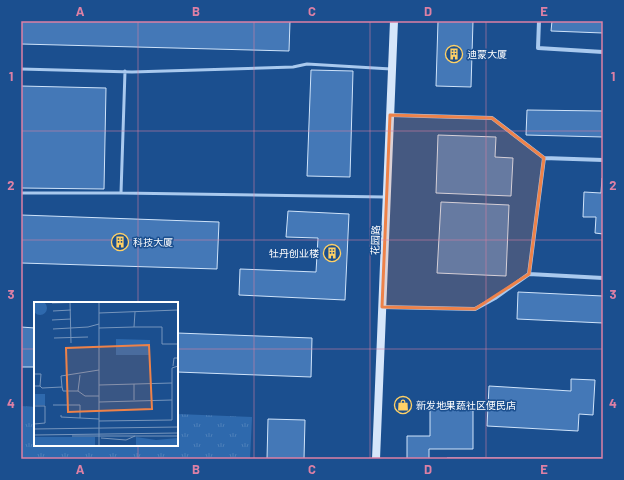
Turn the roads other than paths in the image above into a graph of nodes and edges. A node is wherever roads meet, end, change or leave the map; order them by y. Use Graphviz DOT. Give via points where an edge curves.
graph roads {
  1 [pos="394,21"];
  2 [pos="539,21"];
  3 [pos="603,52"];
  4 [pos="21,69"];
  5 [pos="392,69"];
  6 [pos="126,71"];
  7 [pos="390,115"];
  8 [pos="544,158"];
  9 [pos="603,160"];
  10 [pos="21,193"];
  11 [pos="121,193"];
  12 [pos="387,197"];
  13 [pos="529,274"];
  14 [pos="603,278"];
  15 [pos="382,307"];
  16 [pos="376,459"];
  1 -- 5 [label="street, 花园路"];
  2 -- 3 [label="street" via="538,48"];
  4 -- 6 [label="lane"];
  5 -- 6 [label="lane" via="307,64 293,67"];
  5 -- 7 [label="street, 花园路"];
  6 -- 11 [label="lane"];
  7 -- 8 [label="street" via="492,118"];
  7 -- 12 [label="street, 花园路"];
  8 -- 9 [label="street"];
  8 -- 13 [label="street"];
  10 -- 11 [label="lane"];
  11 -- 12 [label="lane"];
  12 -- 15 [label="street, 花园路"];
  13 -- 14 [label="street"];
  13 -- 15 [label="street" via="475,309"];
  15 -- 16 [label="street, 花园路"];
}
